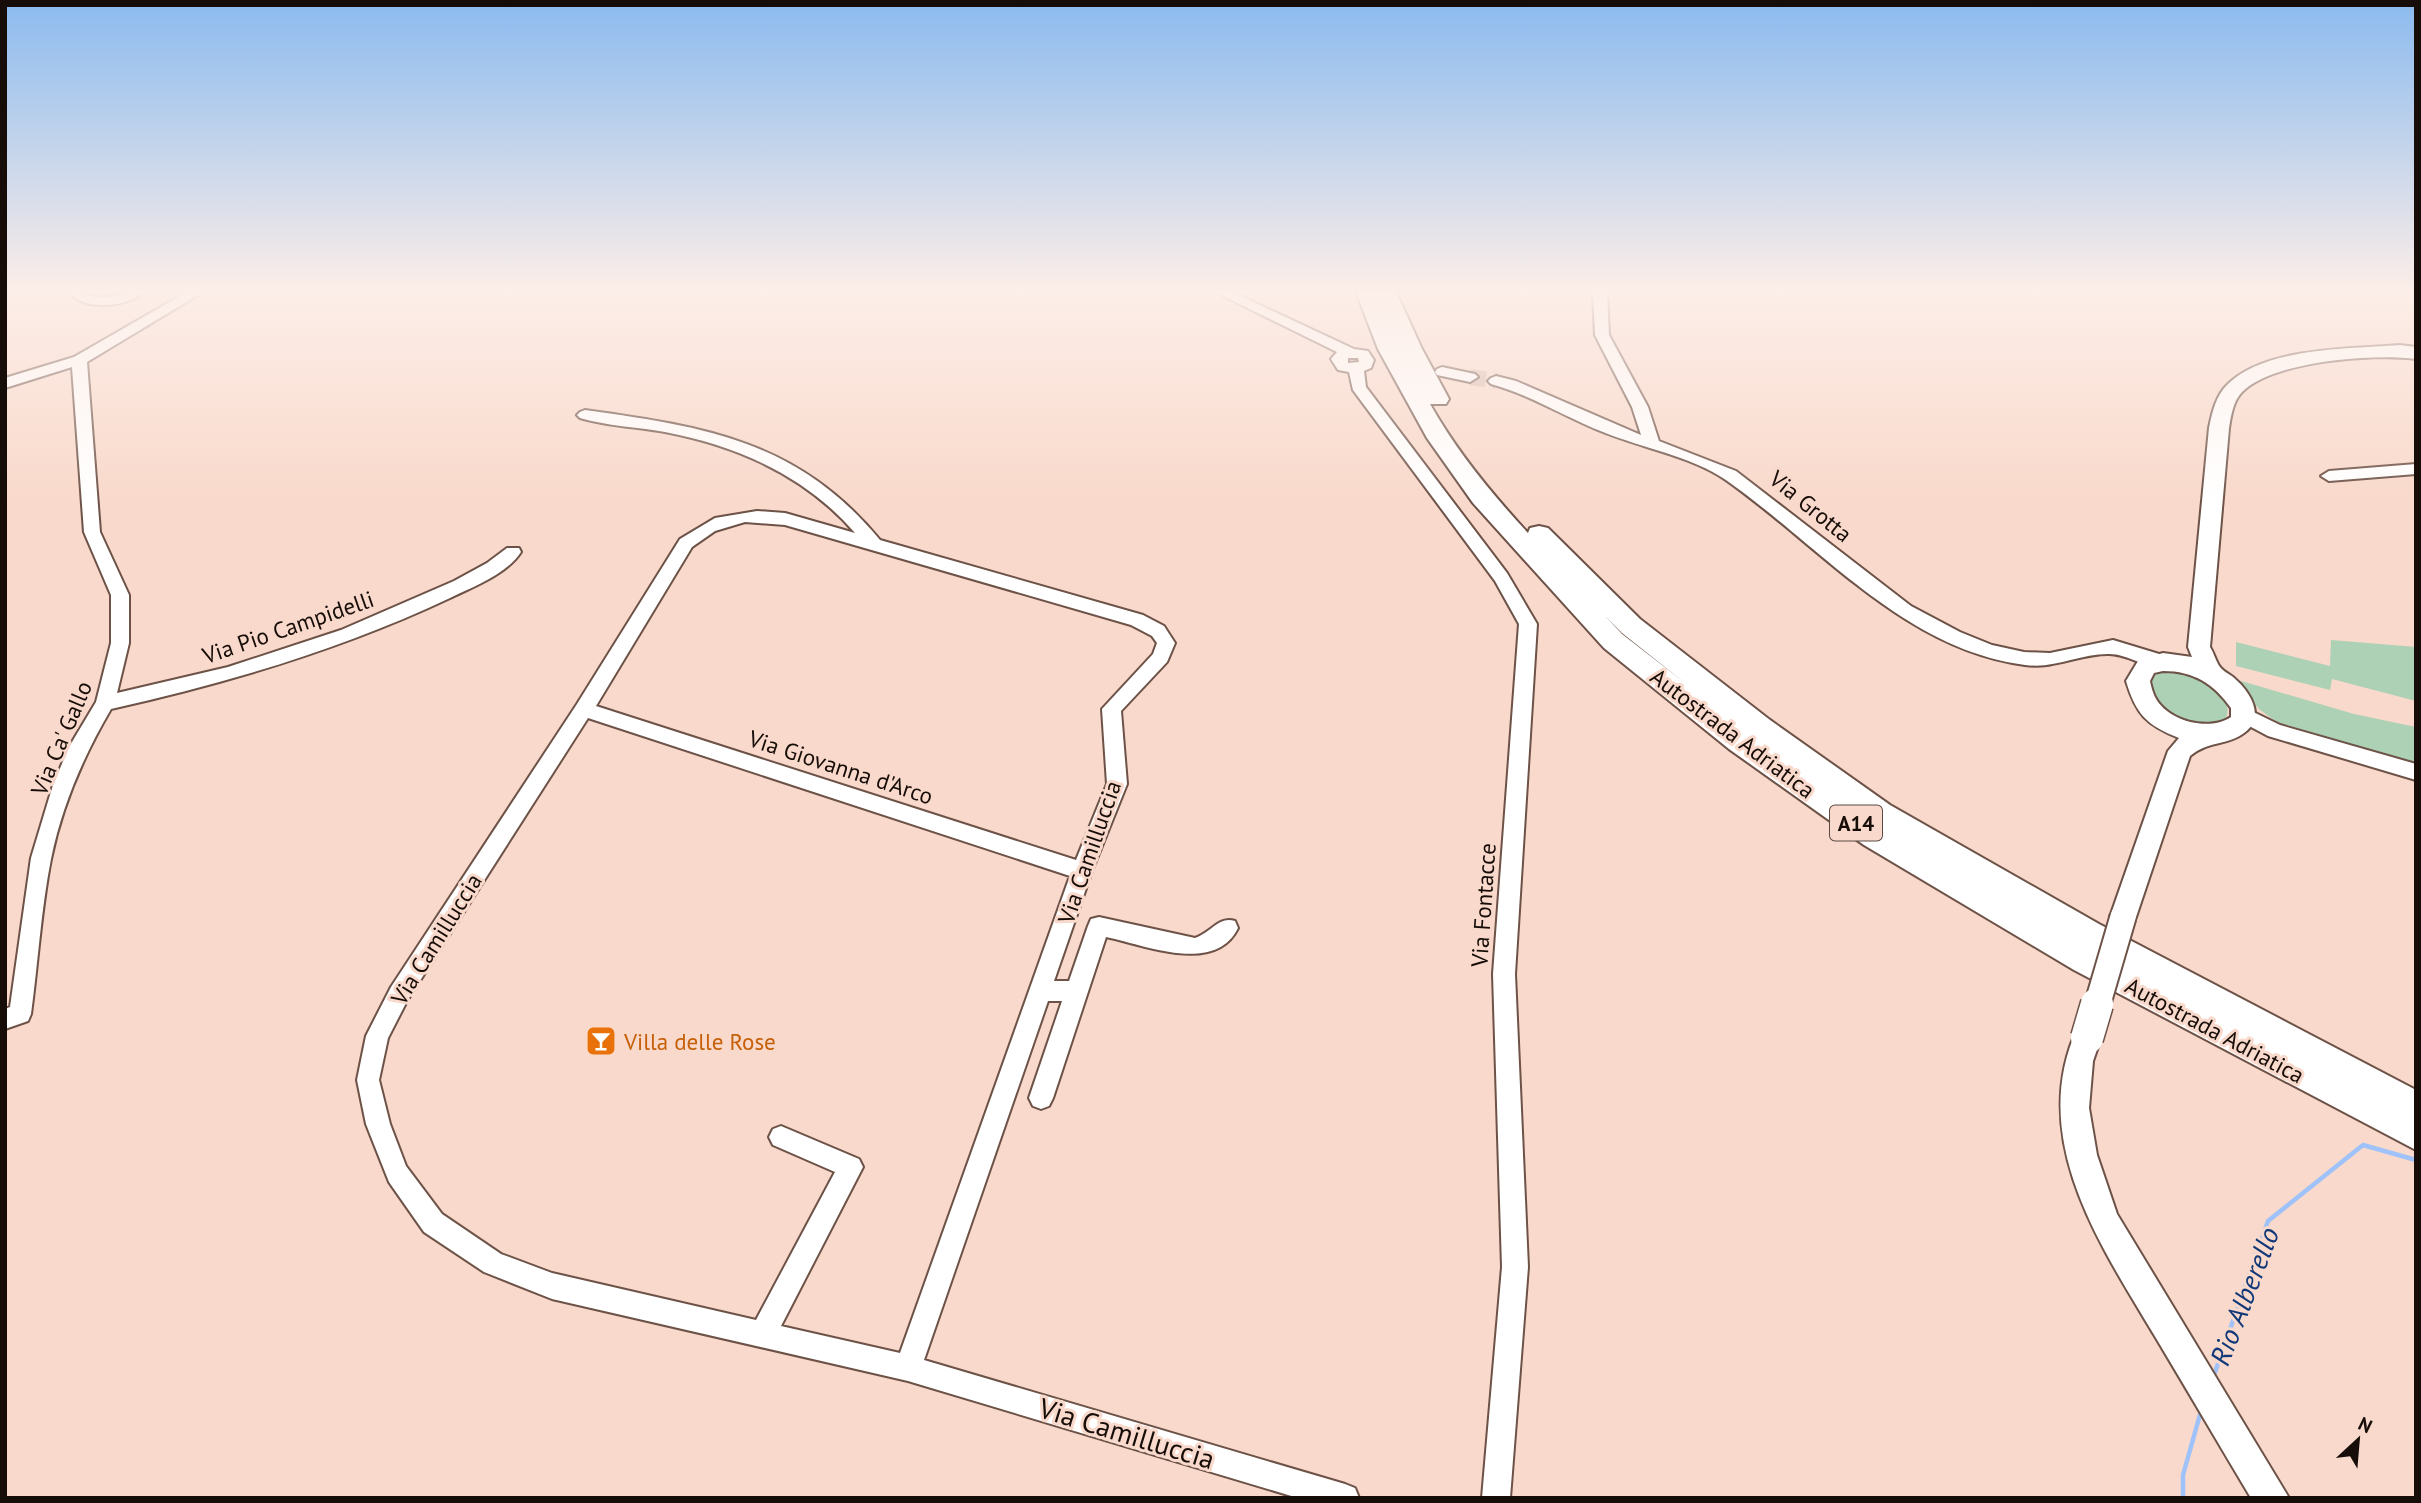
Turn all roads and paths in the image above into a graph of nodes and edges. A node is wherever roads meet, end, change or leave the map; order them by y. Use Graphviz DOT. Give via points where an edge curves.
graph roads {
  1 [pos="72,362"];
  2 [pos="79,362"];
  3 [pos="1358,362"];
  4 [pos="1396,362"];
  5 [pos="1418,362"];
  6 [pos="1616,362"];
  7 [pos="2300,362"];
  8 [pos="1442,372"];
  9 [pos="1469,377"];
  10 [pos="1496,381"];
  11 [pos="5,383"];
  12 [pos="584,415"];
  13 [pos="1651,444"];
  14 [pos="2416,468"];
  15 [pos="2329,476"];
  16 [pos="874,544"];
  17 [pos="513,552"];
  18 [pos="2090,650"];
  19 [pos="2181,657"];
  20 [pos="2139,675"];
  21 [pos="105,704"];
  22 [pos="584,709"];
  23 [pos="2167,721"];
  24 [pos="2238,722"];
  25 [pos="2208,735"];
  26 [pos="2180,751"];
  27 [pos="2416,772"];
  28 [pos="1082,871"];
  29 [pos="1227,928"];
  30 [pos="1041,991"];
  31 [pos="1076,991"];
  32 [pos="13,1016"];
  33 [pos="1041,1098"];
  34 [pos="2416,1107"];
  35 [pos="2416,1134"];
  36 [pos="781,1137"];
  37 [pos="762,1336"];
  38 [pos="908,1368"];
  39 [pos="1345,1498"];
  40 [pos="1496,1498"];
  41 [pos="2271,1498"];
  1 -- 11 [label="street"];
  2 -- 21 [label="street, Via Ca' Gallo" via="92,531 120,595 120,643"];
  3 -- 40 [label="street, Via Fontacce" via="1359,387 1501,577 1528,624 1504,974 1515,1267"];
  4 -- 35 [label="highway, Autostrada Adriatica / A14" via="1435,433 1481,498 1613,641 1739,741 1874,836 2085,960"];
  5 -- 34 [label="highway, Autostrada Adriatica / A14" via="1492,487 1632,626 1749,720 1880,813 2007,887"];
  6 -- 13 [label="street" via="1640,407"];
  7 -- 19 [label="main road" via="2257,373 2234,389 2224,405"];
  8 -- 9 [label="street"];
  10 -- 13 [label="street, Via Grotta" via="1528,390"];
  12 -- 16 [label="street" via="663,426 760,452 828,494 855,517"];
  13 -- 18 [label="street, Via Grotta" via="1730,475 1932,627 2019,657 2056,659"];
  14 -- 15 [label="street"];
  16 -- 22 [label="street, Via Camilluccia" via="757,515 706,526 686,543"];
  16 -- 28 [label="street, Via Camilluccia" via="1137,620 1158,631 1166,643 1161,657 1111,709 1117,784"];
  17 -- 21 [label="street, Via Pio Campidelli" via="491,571 365,631 207,681"];
  18 -- 19 [label="street, Via Grotta" via="2108,647"];
  18 -- 20 [label="street" via="2114,654"];
  19 -- 20 [label="main road" via="2146,667"];
  19 -- 24 [label="main road" via="2235,693"];
  20 -- 23 [label="main road" via="2143,699"];
  21 -- 32 [label="street, Via Ca' Gallo" via="63,785 41,858"];
  22 -- 28 [label="street, Via Giovanna d'Arco"];
  22 -- 37 [label="street, Via Camilluccia" via="399,994 377,1036 368,1080 378,1124 397,1174 433,1223 493,1263 552,1286"];
  23 -- 25 [label="main road"];
  23 -- 26 [label="main road"];
  24 -- 25 [label="main road"];
  24 -- 27 [label="street" via="2246,728 2275,731"];
  25 -- 26 [label="main road"];
  26 -- 41 [label="main road, bridge" via="2081,1051 2074,1107 2085,1175 2106,1224"];
  28 -- 30 [label="street, Via Camilluccia"];
  29 -- 31 [label="street" via="1216,940 1195,947 1099,926"];
  30 -- 31 [label="street"];
  30 -- 38 [label="street, Via Camilluccia"];
  31 -- 33 [label="street"];
  36 -- 37 [label="street" via="851,1167"];
  37 -- 38 [label="street, Via Camilluccia"];
  38 -- 39 [label="street, Via Camilluccia"];
}
